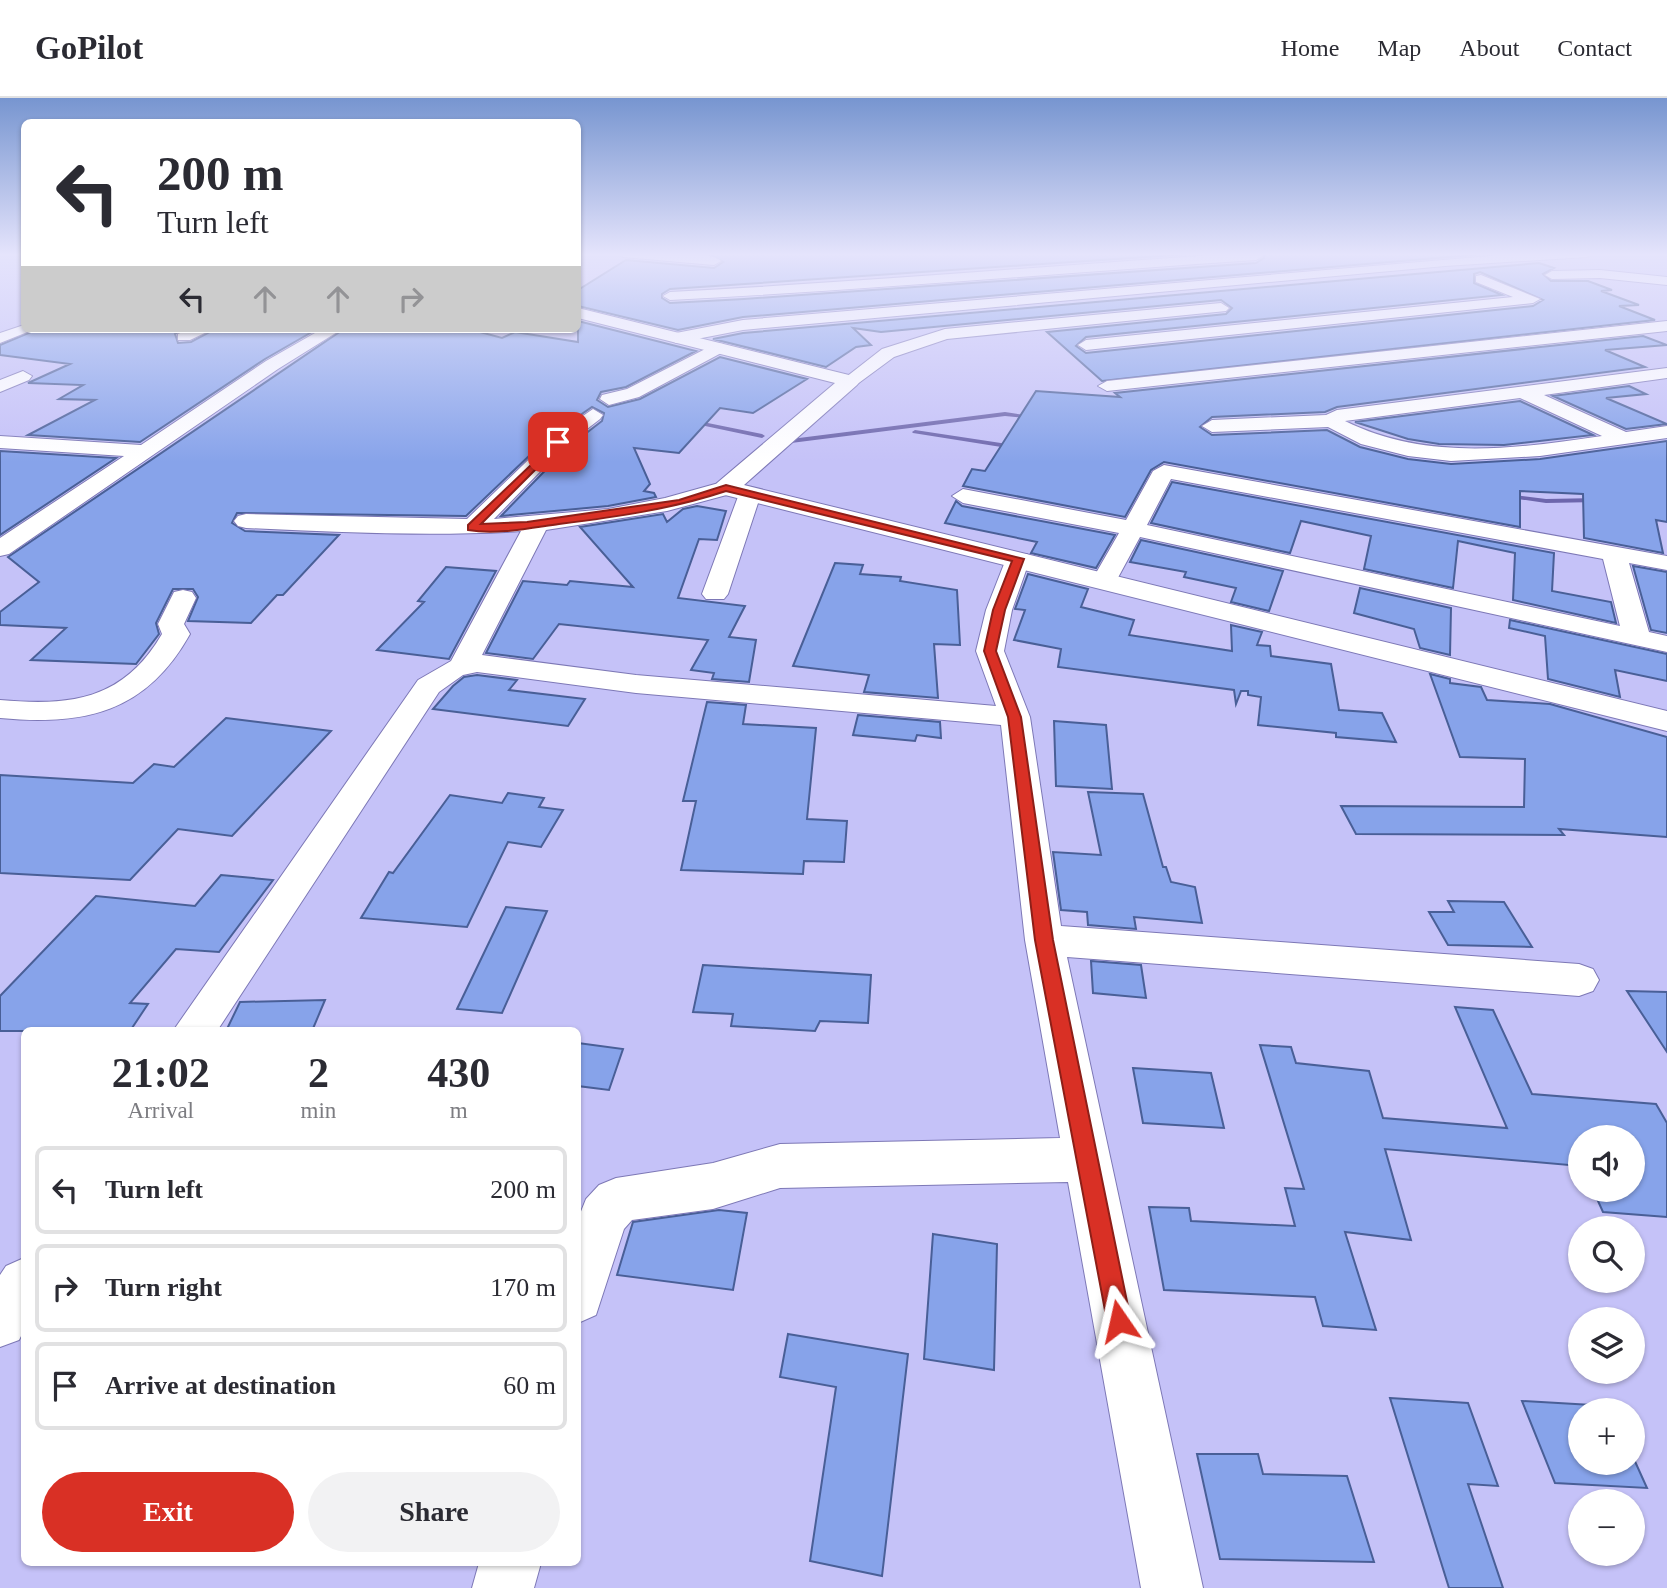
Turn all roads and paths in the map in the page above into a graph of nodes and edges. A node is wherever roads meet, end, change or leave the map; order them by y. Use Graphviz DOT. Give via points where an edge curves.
graph roads {
  1 [pos="615,323"];
  2 [pos="772,323"];
  3 [pos="1068,323"];
  4 [pos="1323,323"];
  5 [pos="1368,323"];
  6 [pos="1667,326"];
  7 [pos="1384,329"];
  8 [pos="21,331"];
  9 [pos="194,333"];
  10 [pos="327,333"];
  11 [pos="184,337"];
  12 [pos="0,338"];
  13 [pos="676,338"];
  14 [pos="1407,340"];
  15 [pos="1086,345"];
  16 [pos="717,348"];
  17 [pos="1430,350"];
  18 [pos="1667,373"];
  19 [pos="23,376"];
  20 [pos="850,381"];
  21 [pos="1108,386"];
  22 [pos="0,387"];
  23 [pos="1521,391"];
  24 [pos="609,399"];
  25 [pos="593,415"];
  26 [pos="1331,421"];
  27 [pos="1212,426"];
  28 [pos="1667,432"];
  29 [pos="1623,438"];
  30 [pos="0,442"];
  31 [pos="145,451"];
  32 [pos="738,491"];
  33 [pos="963,496"];
  34 [pos="246,521"];
  35 [pos="537,524"];
  36 [pos="472,528"];
  37 [pos="1134,529"];
  38 [pos="0,549"];
  39 [pos="1614,553"];
  40 [pos="1018,559"];
  41 [pos="1667,563"];
  42 [pos="1105,580"];
  43 [pos="715,594"];
  44 [pos="183,598"];
  45 [pos="1637,638"];
  46 [pos="1667,645"];
  47 [pos="463,665"];
  48 [pos="0,709"];
  49 [pos="1014,717"];
  50 [pos="1667,721"];
  51 [pos="1044,940"];
  52 [pos="1578,980"];
  53 [pos="197,1027"];
  54 [pos="1087,1160"];
  55 [pos="581,1286"];
  56 [pos="21,1289"];
  57 [pos="0,1321"];
  58 [pos="509,1566"];
  59 [pos="503,1588"];
  60 [pos="1172,1588"];
  1 -- 13 [label="street"];
  2 -- 13 [label="street"];
  3 -- 20 [label="street" via="945,334 888,353"];
  4 -- 15 [label="street"];
  5 -- 7 [label="street"];
  6 -- 17 [label="street"];
  8 -- 12 [label="street"];
  9 -- 11 [label="street"];
  10 -- 31 [label="street"];
  13 -- 16 [label="street"];
  14 -- 17 [label="street"];
  16 -- 20 [label="street"];
  16 -- 24 [label="street" via="633,393"];
  17 -- 21 [label="street"];
  18 -- 23 [label="street"];
  19 -- 22 [label="street"];
  20 -- 32 [label="street"];
  23 -- 26 [label="street" via="1337,416"];
  23 -- 29 [label="street"];
  25 -- 36 [label="street" via="558,442"];
  26 -- 27 [label="street"];
  26 -- 29 [label="street" via="1386,448 1441,453 1505,453"];
  28 -- 29 [label="street"];
  30 -- 31 [label="street"];
  31 -- 38 [label="street"];
  32 -- 35 [label="street"];
  32 -- 40 [label="street"];
  32 -- 43 [label="street"];
  33 -- 37 [label="street"];
  34 -- 36 [label="street"];
  35 -- 36 [label="street"];
  35 -- 47 [label="street"];
  37 -- 39 [label="street" via="1164,471"];
  37 -- 42 [label="street"];
  37 -- 45 [label="street"];
  39 -- 41 [label="street"];
  39 -- 45 [label="street"];
  40 -- 42 [label="street"];
  40 -- 49 [label="street" via="990,651"];
  42 -- 50 [label="street"];
  44 -- 48 [label="street" via="171,624 176,634 143,679 75,710"];
  45 -- 46 [label="street"];
  47 -- 49 [label="street"];
  47 -- 53 [label="street" via="428,686"];
  49 -- 51 [label="street"];
  51 -- 52 [label="street"];
  51 -- 54 [label="street"];
  54 -- 55 [label="street" via="780,1166 713,1186 632,1197 616,1202 603,1216"];
  54 -- 60 [label="street"];
  56 -- 57 [label="street"];
  58 -- 59 [label="street"];
}
